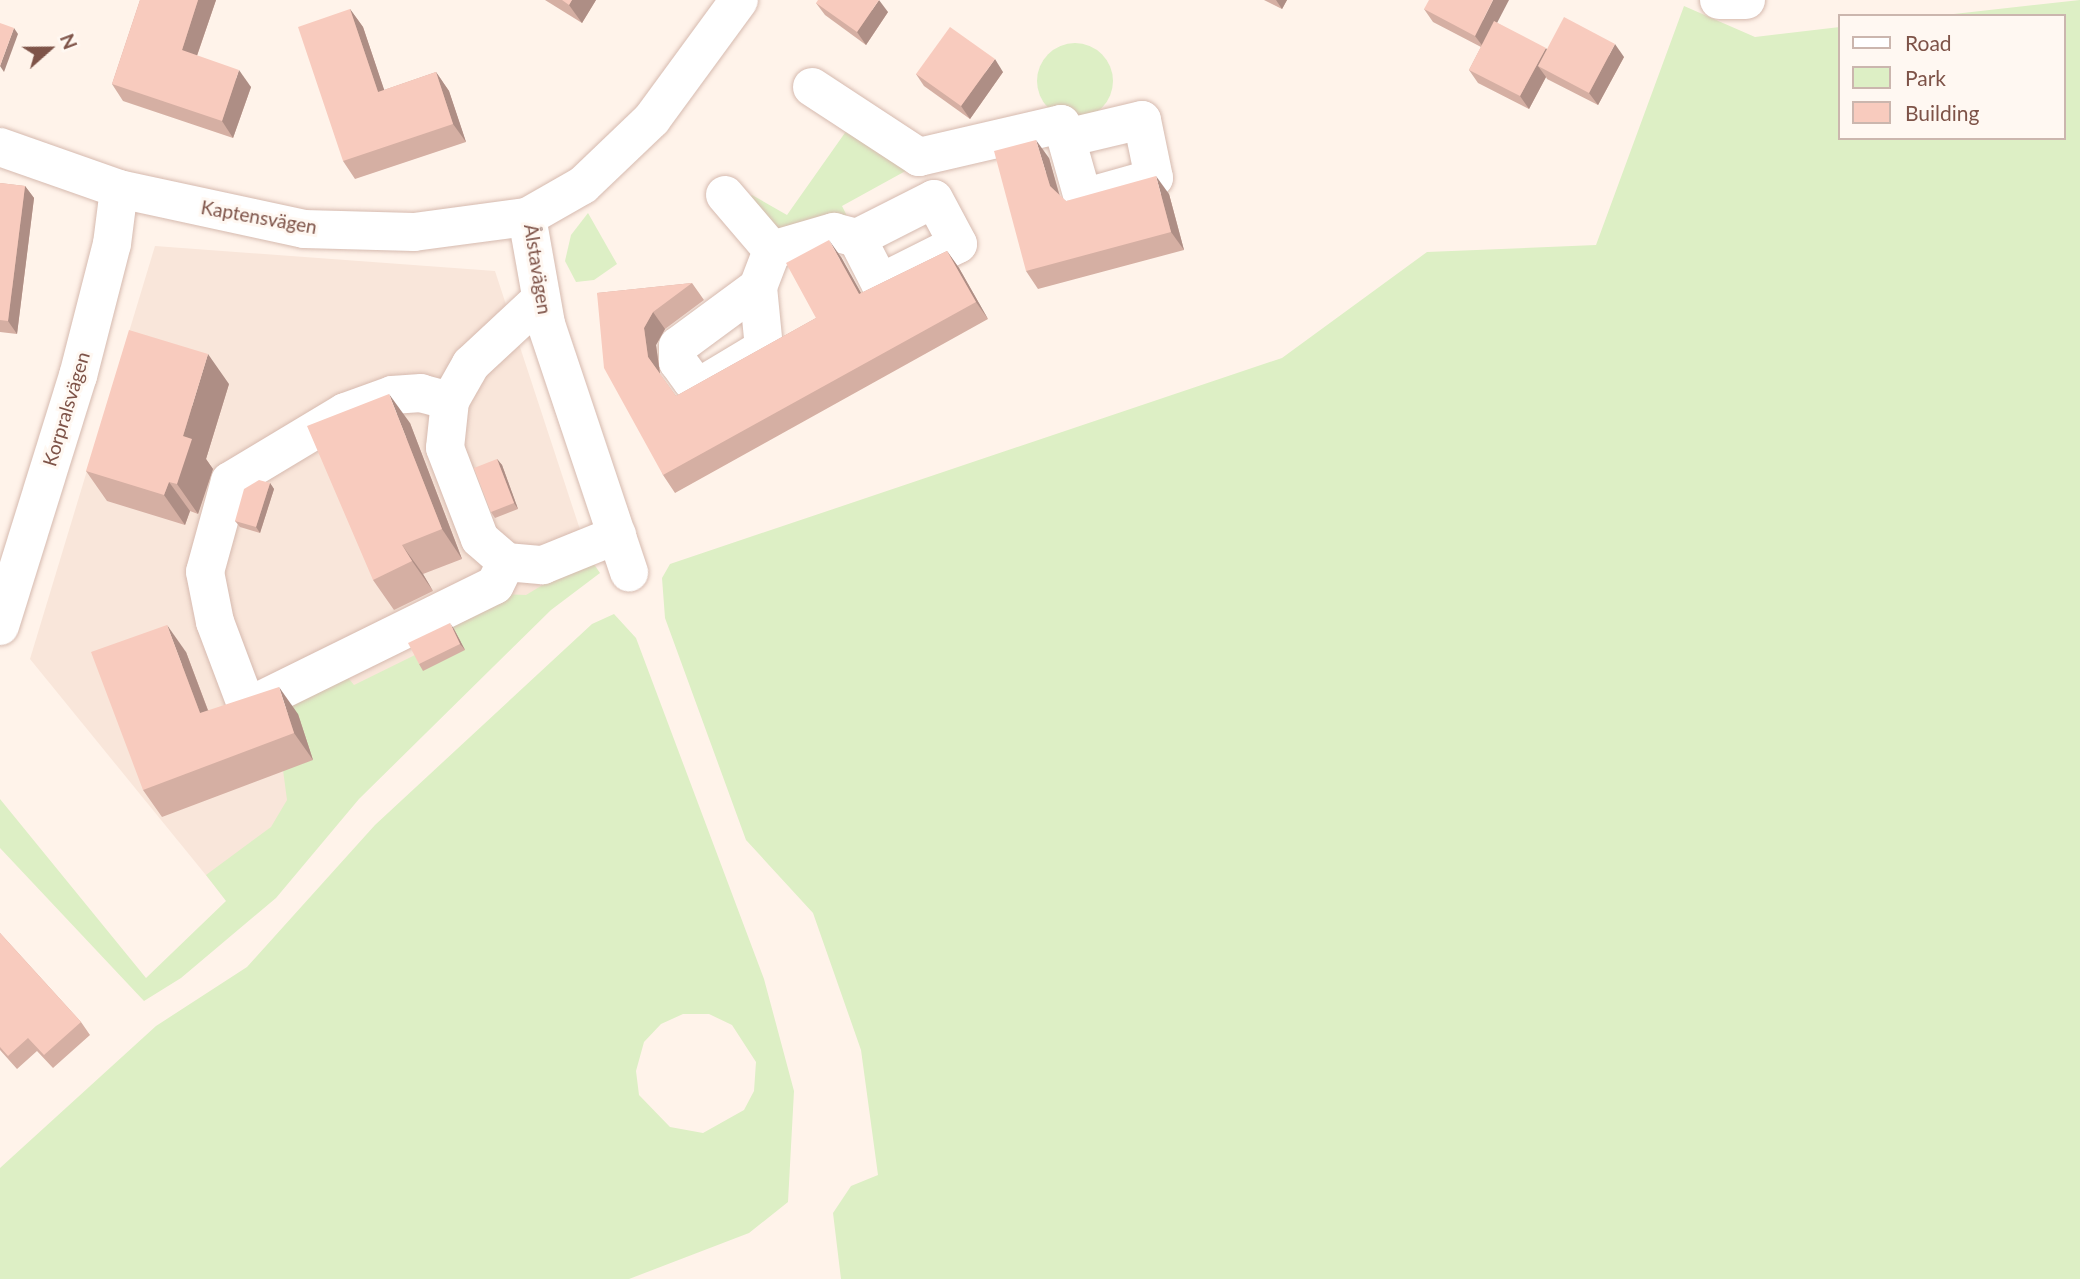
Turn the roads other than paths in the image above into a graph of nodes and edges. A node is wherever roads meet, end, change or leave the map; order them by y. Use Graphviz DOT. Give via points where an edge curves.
graph roads {
  1 [pos="739,0"];
  2 [pos="1719,0"];
  3 [pos="1746,0"];
  4 [pos="812,87"];
  5 [pos="1066,138"];
  6 [pos="0,147"];
  7 [pos="919,157"];
  8 [pos="119,189"];
  9 [pos="726,195"];
  10 [pos="934,198"];
  11 [pos="527,217"];
  12 [pos="857,238"];
  13 [pos="772,250"];
  14 [pos="758,287"];
  15 [pos="541,299"];
  16 [pos="450,401"];
  17 [pos="617,534"];
  18 [pos="506,562"];
  19 [pos="629,572"];
  20 [pos="0,626"];
  1 -- 11 [label="street, Ålstavägen" via="652,119 583,185"];
  2 -- 3 [label="street"];
  4 -- 7 [label="street"];
  5 -- 7 [label="street" via="1061,124"];
  6 -- 8 [label="street, Kaptensvägen"];
  7 -- 10 [label="street"];
  8 -- 11 [label="street, Kaptensvägen" via="304,229 414,232"];
  8 -- 20 [label="street, Korpralsvägen" via="112,244 78,376"];
  9 -- 13 [label="street"];
  10 -- 12 [label="street"];
  10 -- 12 [label="street" via="958,244 880,284"];
  11 -- 15 [label="street, Ålstavägen"];
  12 -- 13 [label="street" via="834,232"];
  13 -- 14 [label="street"];
  15 -- 16 [label="street" via="471,364"];
  15 -- 17 [label="street, Ålstavägen"];
  16 -- 18 [label="street" via="445,448 480,539"];
  16 -- 18 [label="street" via="421,393 392,395 345,412 230,481 205,572 215,622 247,707 495,586"];
  17 -- 18 [label="street" via="543,565"];
  17 -- 19 [label="street, Ålstavägen"];
}
